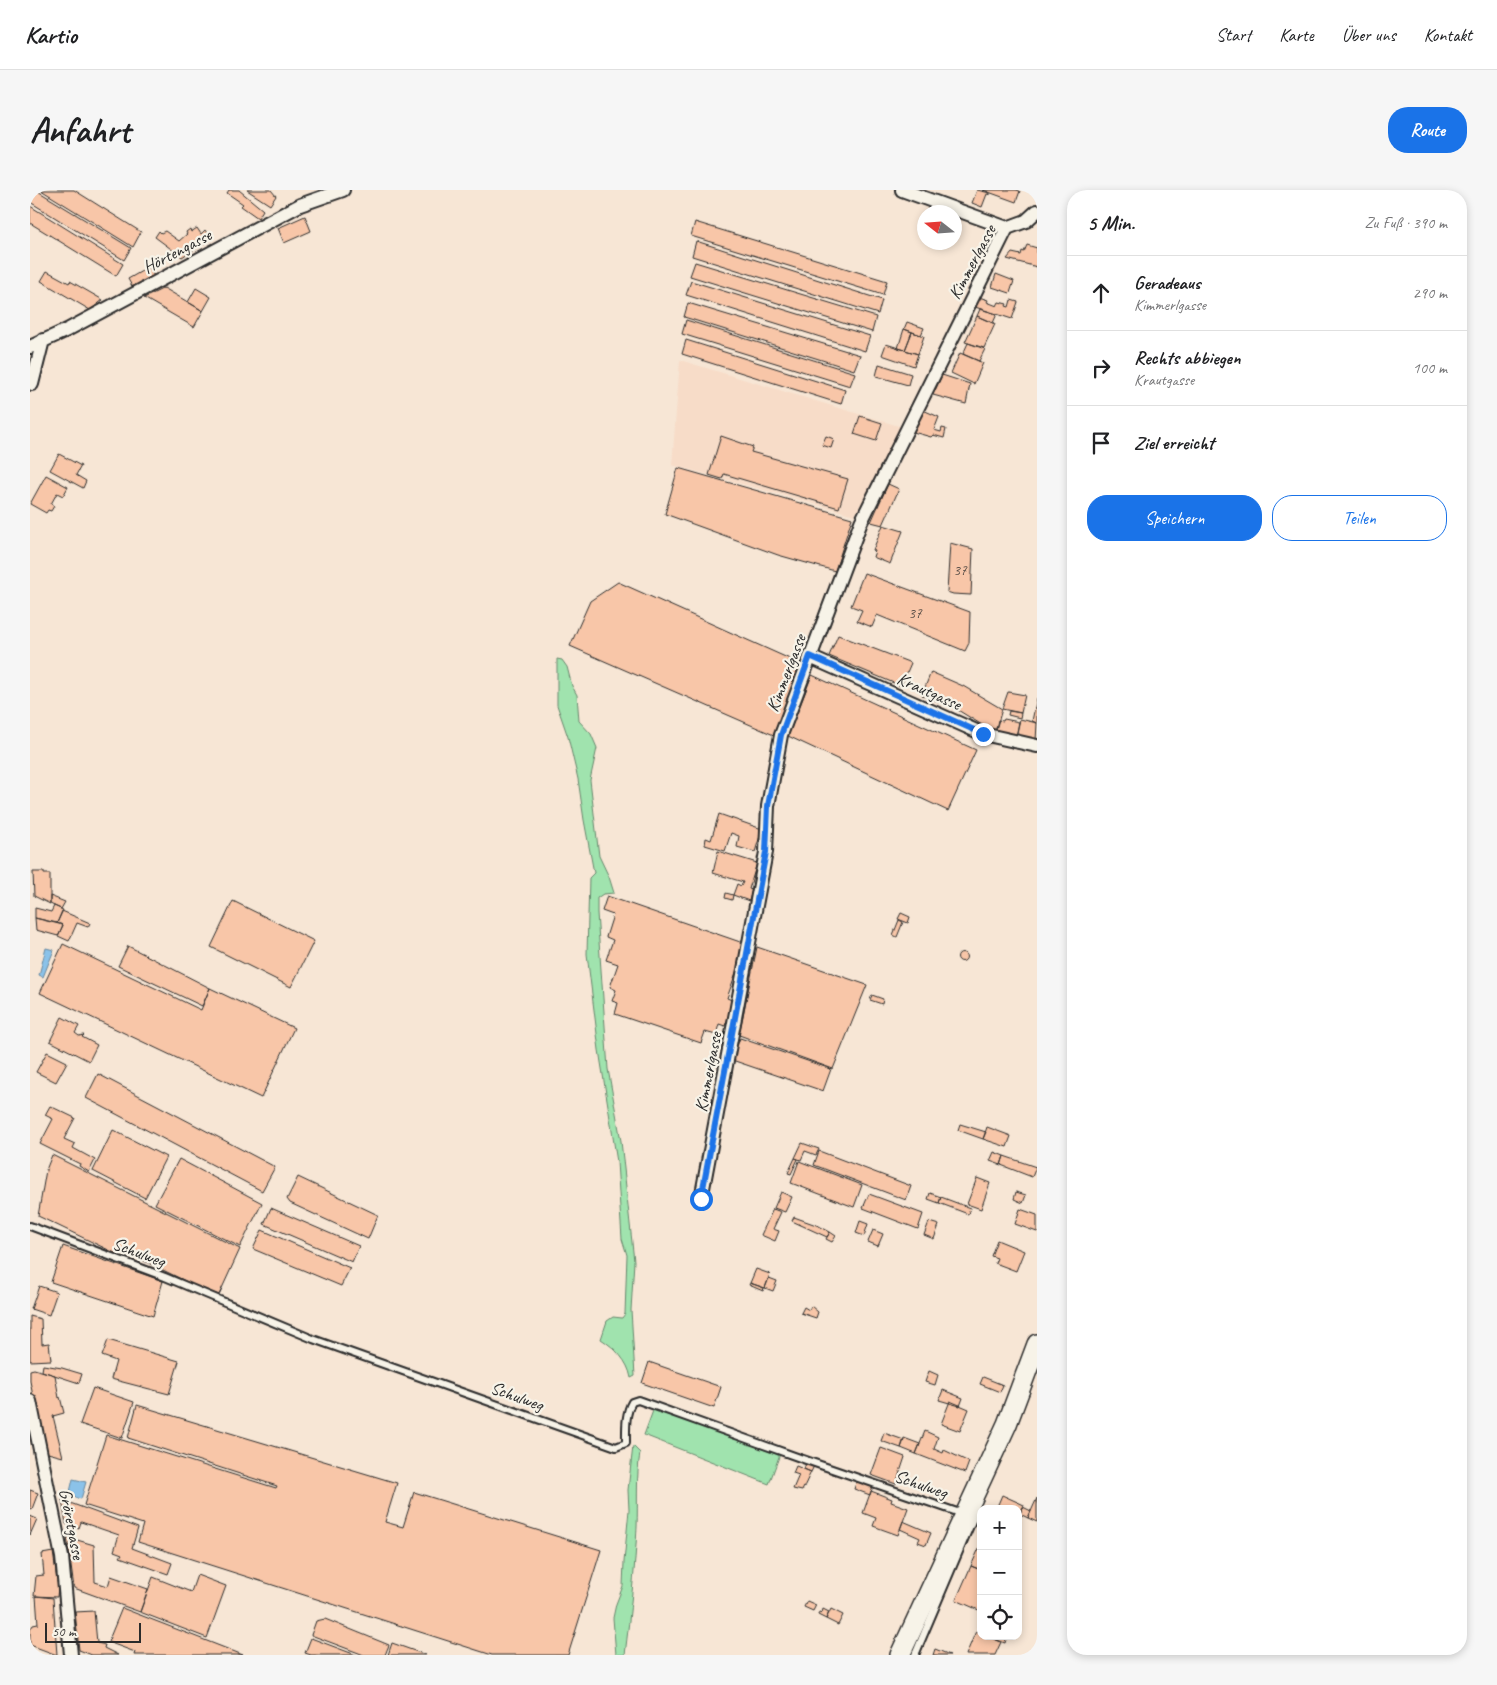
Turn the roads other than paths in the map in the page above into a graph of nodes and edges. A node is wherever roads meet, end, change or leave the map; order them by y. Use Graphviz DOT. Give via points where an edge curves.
graph roads {
  1 [pos="343,190"];
  2 [pos="902,190"];
  3 [pos="1037,211"];
  4 [pos="1007,228"];
  5 [pos="43,340"];
  6 [pos="30,347"];
  7 [pos="31,386"];
  8 [pos="810,656"];
  9 [pos="1037,746"];
  10 [pos="701,1199"];
  11 [pos="30,1226"];
  12 [pos="1037,1344"];
  13 [pos="30,1401"];
  14 [pos="980,1483"];
  15 [pos="965,1515"];
  16 [pos="71,1655"];
  17 [pos="900,1655"];
  18 [pos="915,1655"];
  1 -- 5 [label="street, Hörtengasse" via="300,205"];
  2 -- 4 [label="street"];
  3 -- 4 [label="street, Kimmerlgasse" via="1026,221"];
  4 -- 8 [label="street, Kimmerlgasse" via="861,522"];
  5 -- 6 [label="street, Hörtengasse"];
  5 -- 7 [label="street"];
  8 -- 9 [label="street, Krautgasse" via="983,734"];
  8 -- 10 [label="street, Kimmerlgasse" via="781,735 768,806 766,852"];
  11 -- 15 [label="lane, Schulweg" via="165,1277 313,1339 616,1447 626,1443 629,1406 638,1400"];
  12 -- 14 [label="main road" via="1007,1424"];
  13 -- 16 [label="street, Gröretgasse" via="62,1557"];
  14 -- 15 [label="main road"];
  14 -- 18 [label="lane" via="972,1522"];
  15 -- 17 [label="main road"];
}
